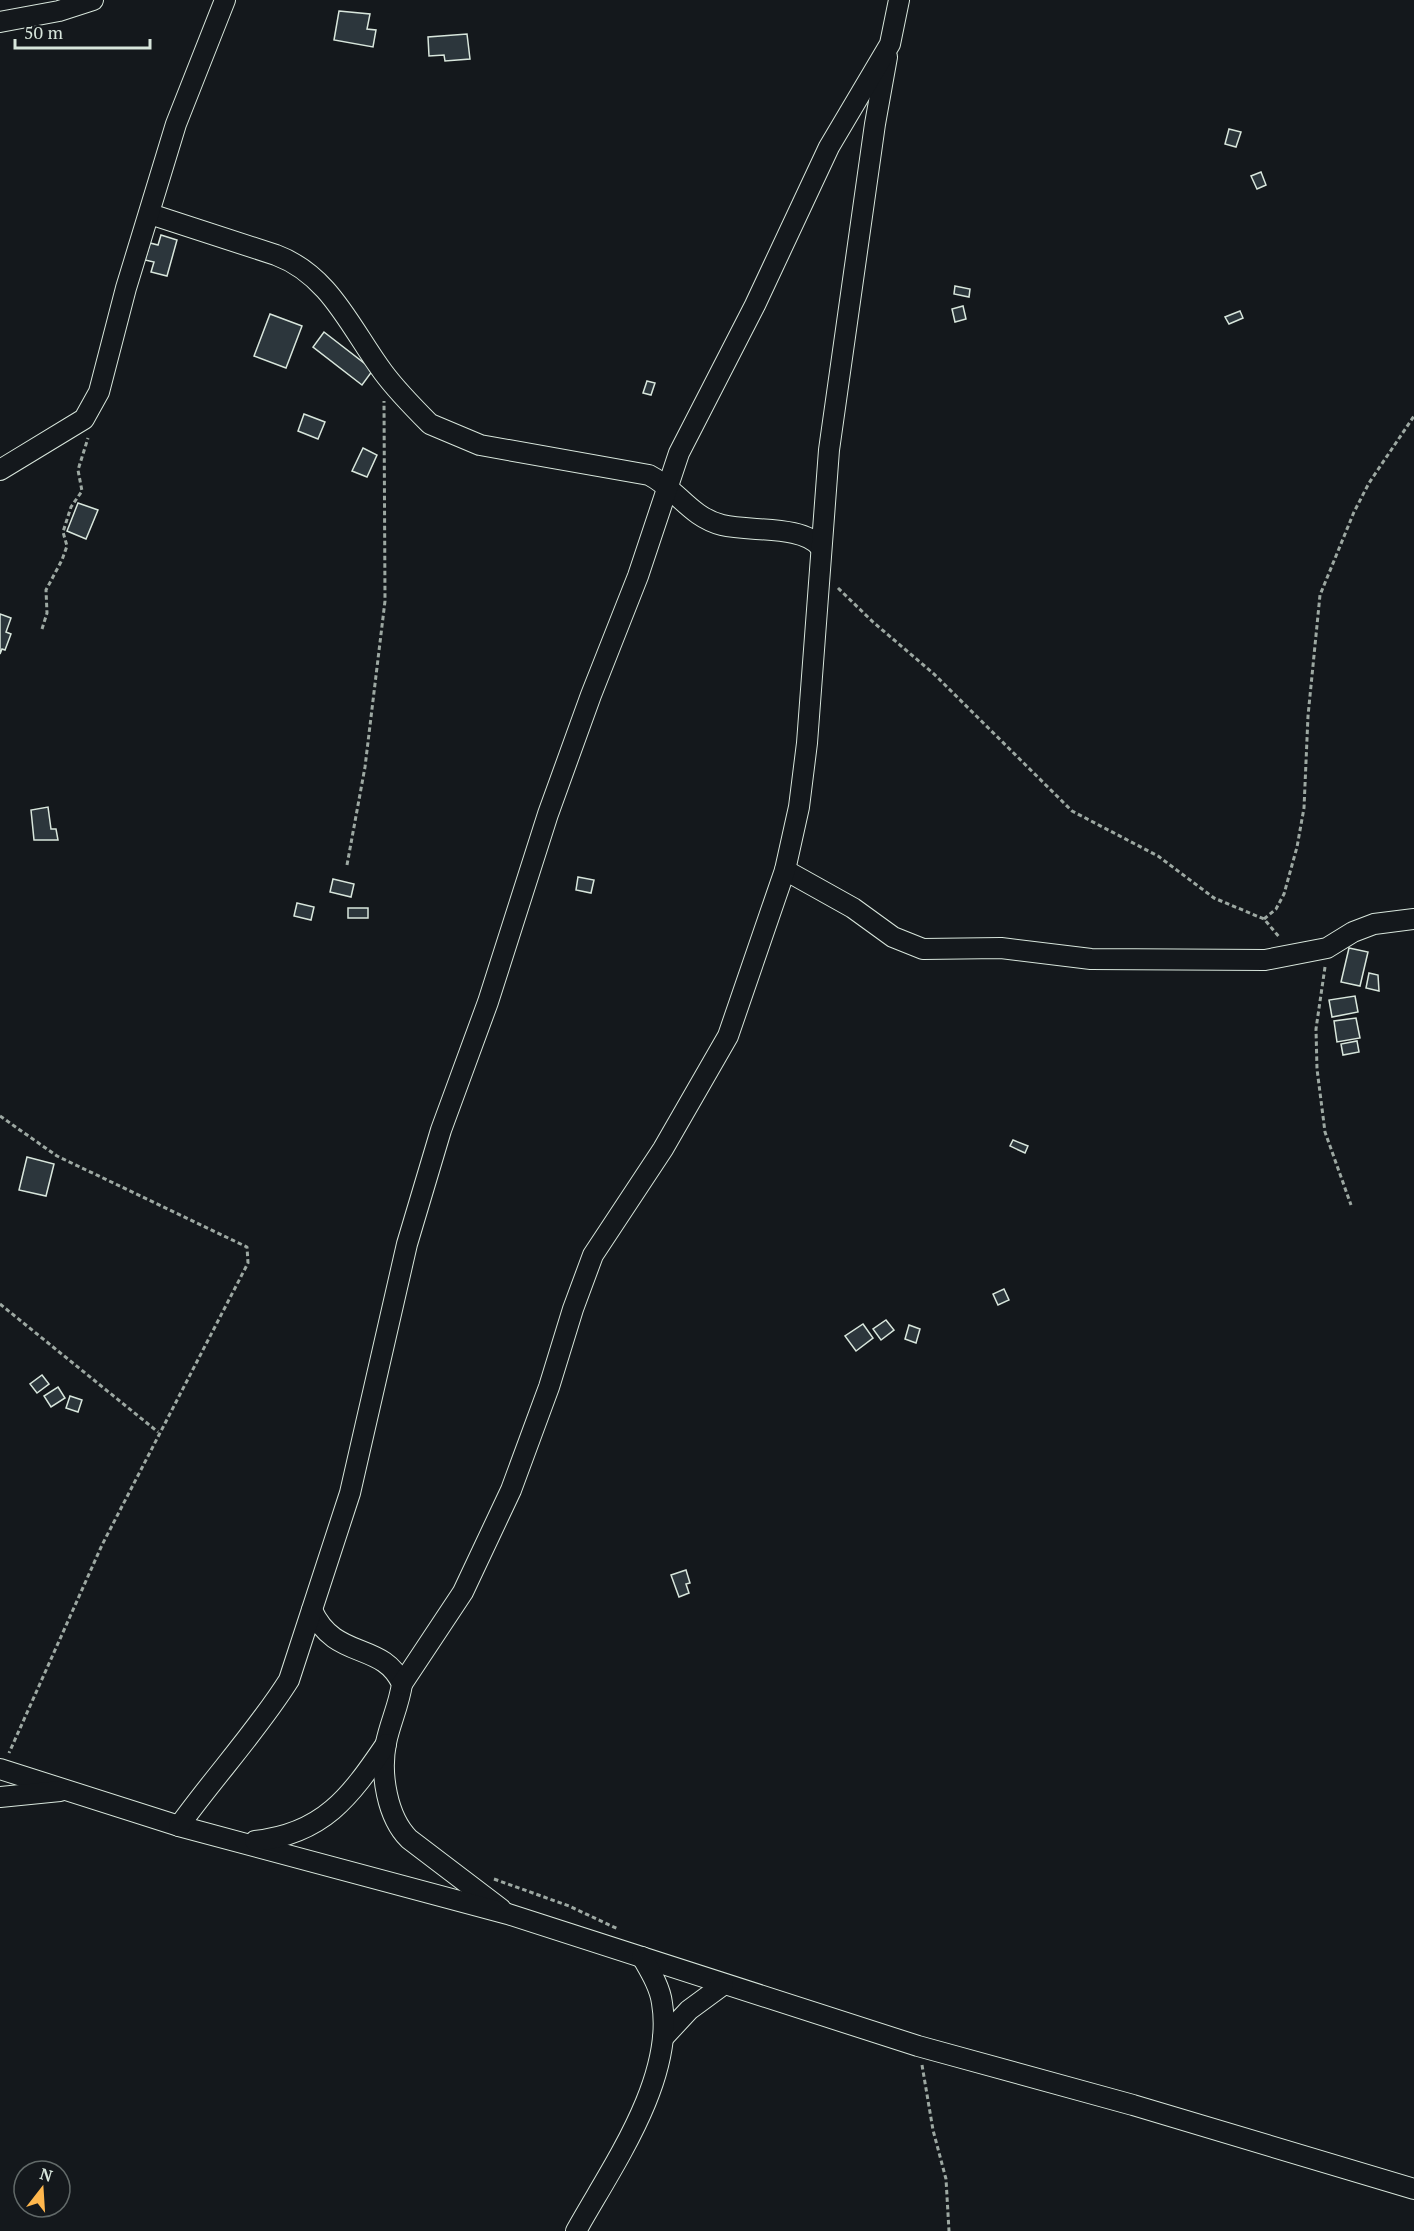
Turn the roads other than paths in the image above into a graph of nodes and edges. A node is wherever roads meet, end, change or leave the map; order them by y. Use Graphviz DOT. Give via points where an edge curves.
graph roads {
  1 [pos="93,0"];
  2 [pos="225,0"];
  3 [pos="899,0"];
  4 [pos="0,22"];
  5 [pos="890,44"];
  6 [pos="150,214"];
  7 [pos="0,470"];
  8 [pos="667,486"];
  9 [pos="820,556"];
  10 [pos="785,870"];
  11 [pos="1414,919"];
  12 [pos="312,1610"];
  13 [pos="402,1684"];
  14 [pos="386,1744"];
  15 [pos="1,1769"];
  16 [pos="70,1790"];
  17 [pos="0,1797"];
  18 [pos="179,1826"];
  19 [pos="246,1842"];
  20 [pos="508,1914"];
  21 [pos="642,1957"];
  22 [pos="723,1985"];
  23 [pos="663,2038"];
  24 [pos="1414,2189"];
  25 [pos="576,2231"];
  1 -- 4 [label="street"];
  2 -- 6 [label="street" via="176,124"];
  3 -- 5 [label="street"];
  5 -- 8 [label="street" via="829,147 755,305 679,453"];
  5 -- 9 [label="street" via="829,450"];
  6 -- 7 [label="street" via="99,392 84,419"];
  6 -- 8 [label="street" via="301,266 337,303 384,373 439,430 480,445 649,475"];
  8 -- 9 [label="street" via="706,519 742,528 800,533 814,539"];
  8 -- 12 [label="street" via="638,576 548,814 488,1002 441,1130 407,1244 350,1493"];
  9 -- 10 [label="street" via="800,807"];
  10 -- 11 [label="street" via="853,908 893,937 922,950 1001,948 1091,959 1229,961 1293,956 1327,948 1374,924"];
  10 -- 13 [label="street" via="728,1036 663,1149 593,1255 511,1490 463,1592"];
  12 -- 13 [label="street" via="329,1636 388,1664"];
  12 -- 18 [label="street" via="289,1680"];
  13 -- 14 [label="street"];
  14 -- 19 [label="street" via="357,1787 328,1815 304,1830"];
  14 -- 20 [label="street" via="387,1791 397,1827"];
  15 -- 16 [label="street"];
  16 -- 17 [label="street"];
  16 -- 18 [label="street"];
  18 -- 19 [label="street"];
  19 -- 20 [label="street"];
  20 -- 21 [label="street"];
  21 -- 22 [label="street"];
  21 -- 23 [label="street" via="662,2002"];
  22 -- 23 [label="street" via="689,2010"];
  22 -- 24 [label="street" via="918,2046"];
  23 -- 25 [label="street" via="646,2101 630,2138"];
}
